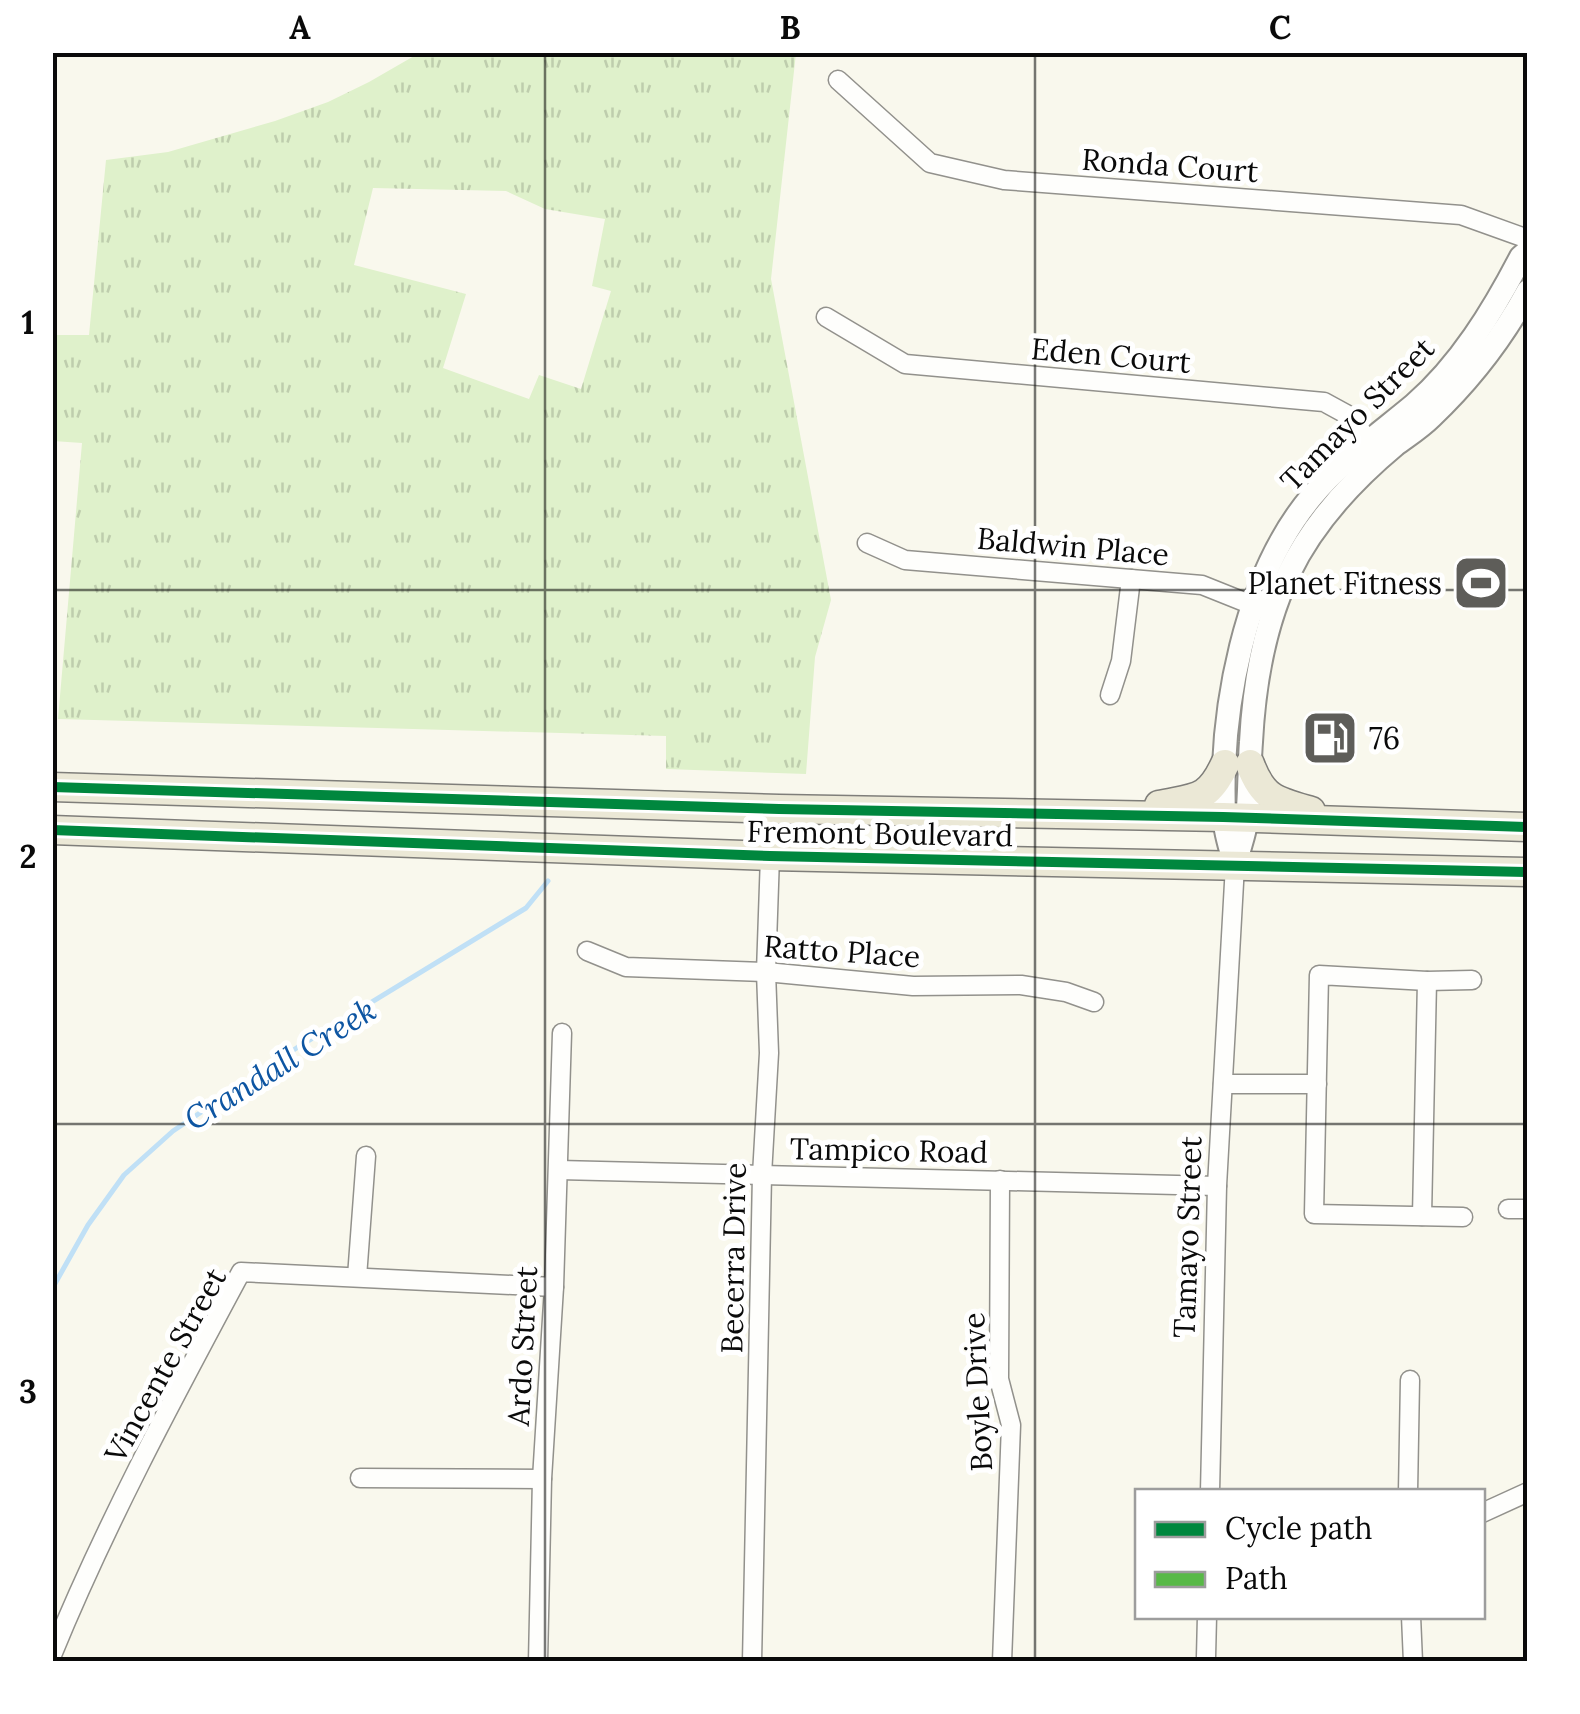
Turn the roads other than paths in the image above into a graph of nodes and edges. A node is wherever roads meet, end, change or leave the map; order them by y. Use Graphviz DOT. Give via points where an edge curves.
graph roads {
  1 [pos="838,80"];
  2 [pos="1528,239"];
  3 [pos="1528,252"];
  4 [pos="1528,291"];
  5 [pos="826,317"];
  6 [pos="1376,448"];
  7 [pos="867,543"];
  8 [pos="1131,578"];
  9 [pos="1264,609"];
  10 [pos="1110,695"];
  11 [pos="1238,764"];
  12 [pos="52,787"];
  13 [pos="1116,815"];
  14 [pos="1235,818"];
  15 [pos="1346,821"];
  16 [pos="1528,826"];
  17 [pos="52,830"];
  18 [pos="770,856"];
  19 [pos="1235,866"];
  20 [pos="1528,872"];
  21 [pos="586,951"];
  22 [pos="766,972"];
  23 [pos="1472,980"];
  24 [pos="1427,981"];
  25 [pos="1094,1002"];
  26 [pos="562,1033"];
  27 [pos="1224,1084"];
  28 [pos="1317,1084"];
  29 [pos="366,1156"];
  30 [pos="559,1170"];
  31 [pos="762,1175"];
  32 [pos="1000,1180"];
  33 [pos="1217,1186"];
  34 [pos="1422,1216"];
  35 [pos="1463,1216"];
  36 [pos="357,1277"];
  37 [pos="554,1287"];
  38 [pos="1410,1380"];
  39 [pos="360,1478"];
  40 [pos="542,1480"];
  41 [pos="1210,1489"];
  42 [pos="1408,1489"];
  43 [pos="1528,1492"];
  44 [pos="1485,1512"];
  45 [pos="1207,1619"];
  46 [pos="1411,1619"];
  47 [pos="52,1655"];
  48 [pos="1206,1657"];
  49 [pos="538,1662"];
  50 [pos="752,1662"];
  51 [pos="1002,1662"];
  52 [pos="1413,1662"];
  1 -- 2 [label="street, Ronda Court" via="930,163 1004,180 1461,214"];
  3 -- 6 [label="street, Tamayo Street" via="1464,350"];
  4 -- 6 [label="street, Tamayo Street" via="1451,397 1428,420"];
  5 -- 6 [label="street, Eden Court" via="904,364 1324,402 1346,414"];
  6 -- 9 [label="street, Tamayo Street" via="1313,494 1291,524 1272,560"];
  7 -- 8 [label="street, Baldwin Place" via="905,560"];
  8 -- 9 [label="street, Baldwin Place" via="1202,585"];
  8 -- 10 [label="street"];
  9 -- 11 [label="street, Tamayo Street" via="1243,639 1237,669 1226,740"];
  11 -- 13 [label="main road" via="1198,797"];
  11 -- 14 [label="street, Tamayo Street"];
  11 -- 15 [label="main road" via="1278,802"];
  12 -- 13 [label="main road, Fremont Boulevard"];
  13 -- 14 [label="main road, Fremont Boulevard"];
  14 -- 15 [label="main road, Fremont Boulevard"];
  14 -- 19 [label="street, Tamayo Street"];
  15 -- 16 [label="main road, Fremont Boulevard"];
  17 -- 18 [label="main road, Fremont Boulevard"];
  18 -- 19 [label="main road, Fremont Boulevard"];
  18 -- 22 [label="street, Becerra Drive"];
  19 -- 20 [label="main road, Fremont Boulevard"];
  19 -- 27 [label="street, Tamayo Street"];
  21 -- 22 [label="street, Ratto Place" via="626,967"];
  22 -- 25 [label="street, Ratto Place" via="912,986 1020,985"];
  22 -- 31 [label="street, Becerra Drive"];
  23 -- 24 [label="street"];
  24 -- 28 [label="street" via="1319,975"];
  24 -- 34 [label="street"];
  26 -- 30 [label="street, Ardo Street"];
  27 -- 28 [label="street"];
  27 -- 33 [label="street, Tamayo Street"];
  28 -- 34 [label="street" via="1314,1214"];
  29 -- 36 [label="street"];
  30 -- 31 [label="street, Tampico Road"];
  30 -- 37 [label="street, Ardo Street"];
  31 -- 32 [label="street, Tampico Road"];
  31 -- 50 [label="street, Becerra Drive"];
  32 -- 33 [label="street, Tampico Road"];
  32 -- 51 [label="street, Boyle Drive" via="1000,1380 1011,1426"];
  33 -- 41 [label="street, Tamayo Street"];
  34 -- 35 [label="street"];
  36 -- 37 [label="street, Vincente Street"];
  36 -- 47 [label="street, Vincente Street" via="241,1272 78,1590"];
  37 -- 40 [label="street, Ardo Street"];
  38 -- 42 [label="street"];
  39 -- 40 [label="street"];
  40 -- 49 [label="street, Ardo Street"];
  43 -- 44 [label="street"];
  45 -- 48 [label="street"];
  46 -- 52 [label="street"];
}
